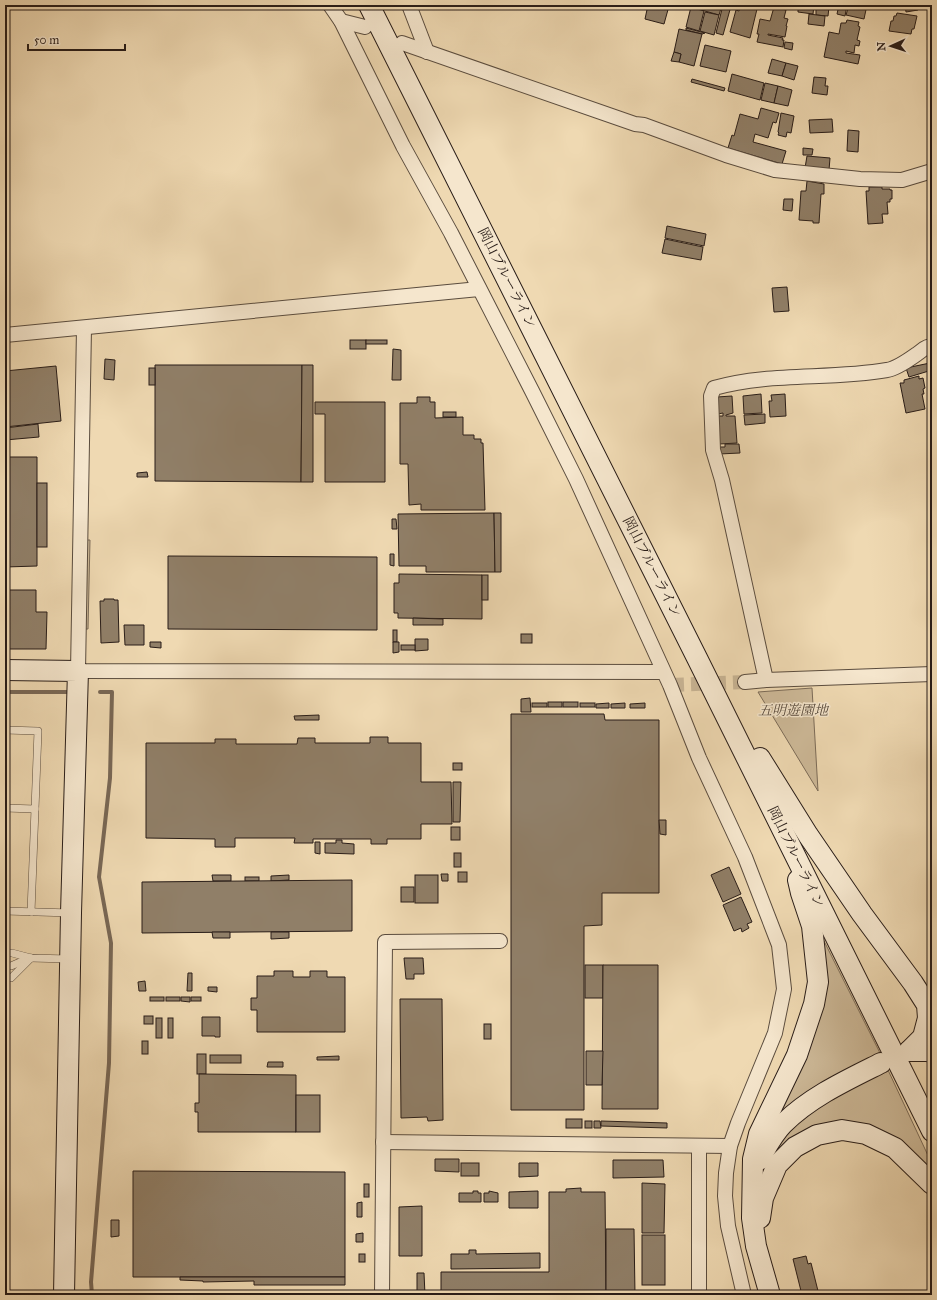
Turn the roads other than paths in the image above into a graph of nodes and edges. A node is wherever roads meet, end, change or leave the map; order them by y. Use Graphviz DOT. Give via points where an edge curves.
graph roads {
  1 [pos="330,5"];
  2 [pos="369,5"];
  3 [pos="409,5"];
  4 [pos="341,21"];
  5 [pos="365,27"];
  6 [pos="402,43"];
  7 [pos="427,52"];
  8 [pos="932,171"];
  9 [pos="479,289"];
  10 [pos="84,328"];
  11 [pos="5,336"];
  12 [pos="932,346"];
  13 [pos="697,658"];
  14 [pos="5,670"];
  15 [pos="78,670"];
  16 [pos="663,672"];
  17 [pos="932,674"];
  18 [pos="766,680"];
  19 [pos="745,682"];
  20 [pos="5,730"];
  21 [pos="5,808"];
  22 [pos="35,809"];
  23 [pos="790,844"];
  24 [pos="5,911"];
  25 [pos="32,912"];
  26 [pos="72,913"];
  27 [pos="500,941"];
  28 [pos="5,953"];
  29 [pos="31,958"];
  30 [pos="71,960"];
  31 [pos="5,966"];
  32 [pos="5,978"];
  33 [pos="932,1052"];
  34 [pos="881,1063"];
  35 [pos="932,1131"];
  36 [pos="383,1142"];
  37 [pos="699,1146"];
  38 [pos="730,1146"];
  39 [pos="932,1184"];
  40 [pos="751,1193"];
  41 [pos="756,1246"];
  42 [pos="64,1295"];
  43 [pos="374,1295"];
  44 [pos="382,1295"];
  45 [pos="699,1295"];
  46 [pos="744,1295"];
  47 [pos="770,1295"];
  1 -- 4 [label="street"];
  2 -- 13 [label="main road, 岡山ブルーライン"];
  3 -- 7 [label="street"];
  4 -- 5 [label="street"];
  4 -- 9 [label="street"];
  6 -- 7 [label="street"];
  7 -- 8 [label="street" via="775,170 860,179 902,180"];
  9 -- 10 [label="street"];
  9 -- 16 [label="street" via="576,479"];
  10 -- 11 [label="street"];
  10 -- 15 [label="street"];
  12 -- 18 [label="street" via="927,346 889,370 758,380 714,388 711,396 713,450 722,480"];
  13 -- 23 [label="main road, 岡山ブルーライン"];
  13 -- 33 [label="main road" via="808,835 913,982 927,1006 928,1018 923,1037 908,1051"];
  14 -- 15 [label="main road"];
  15 -- 16 [label="street"];
  15 -- 26 [label="main road"];
  16 -- 38 [label="street" via="745,857 779,945 784,989 775,1033"];
  17 -- 18 [label="street"];
  18 -- 19 [label="street"];
  20 -- 22 [label="lane" via="38,731"];
  21 -- 22 [label="lane"];
  22 -- 25 [label="lane"];
  23 -- 35 [label="main road, 岡山ブルーライン"];
  23 -- 40 [label="main road" via="801,893 812,926 818,982 814,1004 797,1055 759,1134 753,1159"];
  24 -- 25 [label="lane"];
  25 -- 26 [label="lane"];
  26 -- 30 [label="main road"];
  27 -- 36 [label="street" via="385,942"];
  28 -- 29 [label="lane"];
  29 -- 30 [label="lane"];
  29 -- 31 [label="lane"];
  29 -- 32 [label="lane" via="11,978"];
  30 -- 42 [label="main road"];
  34 -- 40 [label="main road" via="818,1097 782,1124 759,1160"];
  36 -- 37 [label="street"];
  36 -- 44 [label="street"];
  37 -- 38 [label="street"];
  37 -- 45 [label="street"];
  38 -- 46 [label="street" via="725,1196 728,1226"];
  39 -- 41 [label="main road" via="895,1148 866,1134 842,1130 817,1135 795,1147 777,1165 763,1198"];
  40 -- 41 [label="main road"];
  41 -- 47 [label="main road"];
  43 -- 44 [label="street"];
}
